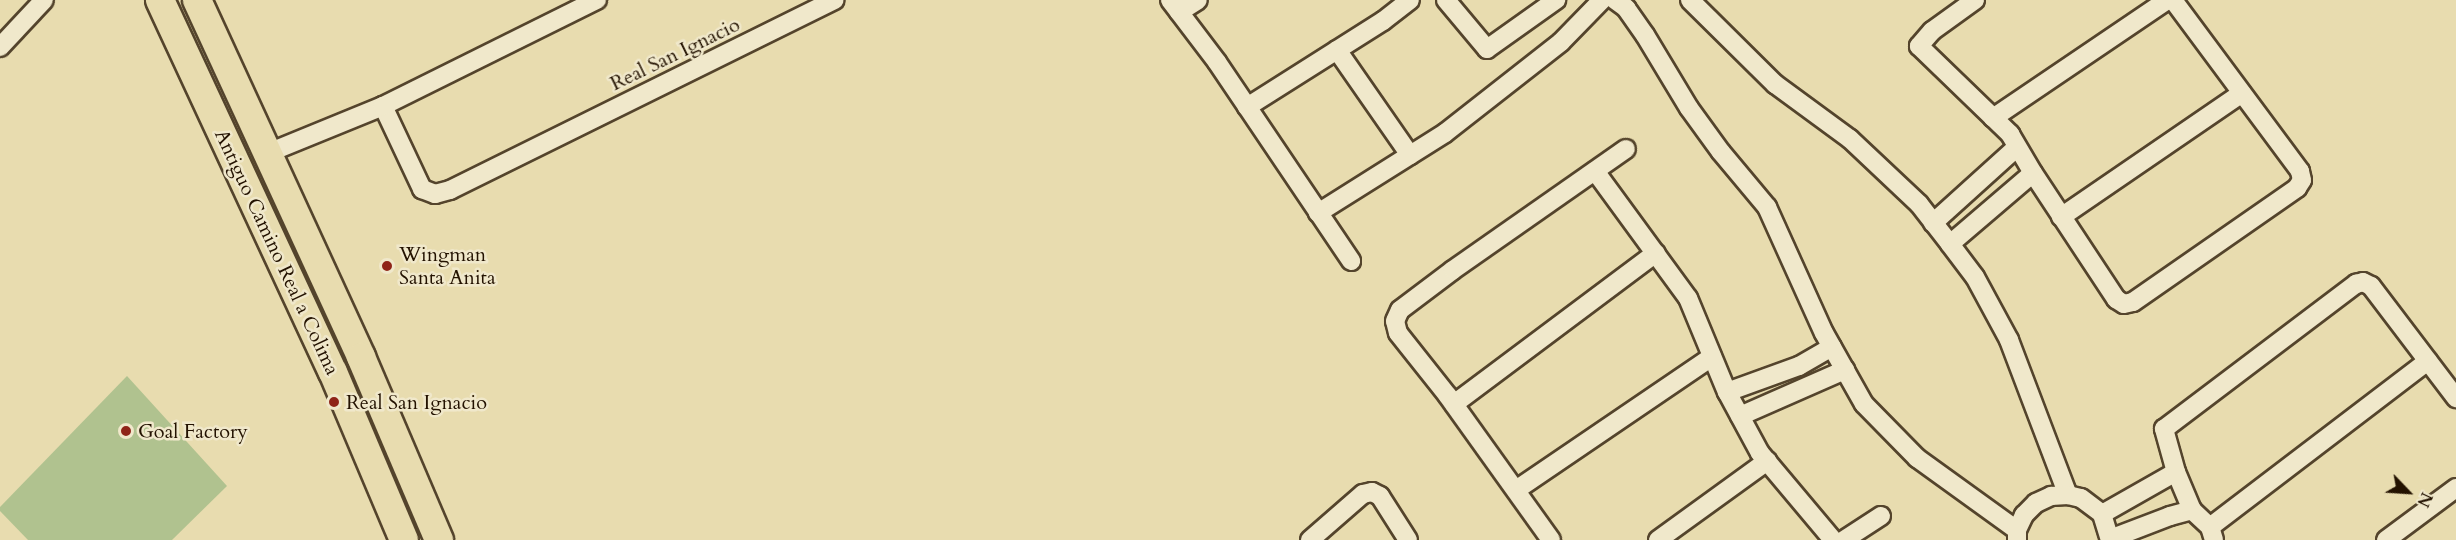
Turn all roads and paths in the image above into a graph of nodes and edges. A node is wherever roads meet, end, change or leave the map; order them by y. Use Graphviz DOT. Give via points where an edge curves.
graph roads {
  1 [pos="44,0"];
  2 [pos="160,0"];
  3 [pos="197,0"];
  4 [pos="597,0"];
  5 [pos="835,0"];
  6 [pos="1198,0"];
  7 [pos="1410,0"];
  8 [pos="1446,0"];
  9 [pos="1556,0"];
  10 [pos="1602,0"];
  11 [pos="1690,0"];
  12 [pos="1975,0"];
  13 [pos="2167,0"];
  14 [pos="2173,0"];
  15 [pos="1626,3"];
  16 [pos="1174,6"];
  17 [pos="0,47"];
  18 [pos="1337,50"];
  19 [pos="2242,93"];
  20 [pos="383,106"];
  21 [pos="1247,107"];
  22 [pos="1993,118"];
  23 [pos="2017,147"];
  24 [pos="1626,148"];
  25 [pos="268,153"];
  26 [pos="1410,155"];
  27 [pos="1594,171"];
  28 [pos="2032,173"];
  29 [pos="1318,213"];
  30 [pos="2061,217"];
  31 [pos="1933,223"];
  32 [pos="1950,244"];
  33 [pos="1656,253"];
  34 [pos="1351,261"];
  35 [pos="1832,346"];
  36 [pos="1712,357"];
  37 [pos="2428,361"];
  38 [pos="1845,370"];
  39 [pos="1727,392"];
  40 [pos="2456,398"];
  41 [pos="1454,404"];
  42 [pos="1740,416"];
  43 [pos="1767,461"];
  44 [pos="2176,472"];
  45 [pos="2456,488"];
  46 [pos="1516,490"];
  47 [pos="2068,495"];
  48 [pos="2192,510"];
  49 [pos="2102,514"];
  50 [pos="1881,516"];
  51 [pos="2212,533"];
  52 [pos="2017,535"];
  53 [pos="404,540"];
  54 [pos="438,540"];
  55 [pos="1310,540"];
  56 [pos="1408,540"];
  57 [pos="1551,540"];
  58 [pos="1658,540"];
  59 [pos="1833,540"];
  60 [pos="1844,540"];
  61 [pos="2110,540"];
  62 [pos="2386,540"];
  1 -- 17 [label="street"];
  2 -- 53 [label="main road, Antiguo Camino Real a Colima" via="333,372"];
  3 -- 25 [label="main road, Antiguo Camino Real a Colima"];
  4 -- 20 [label="street"];
  5 -- 20 [label="street, Real San Ignacio" via="435,194 422,189"];
  6 -- 16 [label="street"];
  7 -- 18 [label="street"];
  8 -- 9 [label="street" via="1487,49"];
  10 -- 26 [label="street" via="1561,42 1518,77"];
  11 -- 31 [label="street" via="1775,84 1850,139 1919,204"];
  12 -- 22 [label="street" via="1932,31 1919,46"];
  13 -- 22 [label="street"];
  14 -- 19 [label="street"];
  15 -- 35 [label="street" via="1695,117 1767,207"];
  16 -- 21 [label="street"];
  18 -- 21 [label="street"];
  18 -- 26 [label="street"];
  19 -- 30 [label="street"];
  19 -- 30 [label="street" via="2300,171 2302,180 2297,188 2133,302 2124,304 2116,299"];
  20 -- 25 [label="street"];
  21 -- 29 [label="street"];
  22 -- 23 [label="street"];
  23 -- 28 [label="street"];
  23 -- 31 [label="street"];
  24 -- 27 [label="street"];
  25 -- 54 [label="main road, Antiguo Camino Real a Colima" via="361,357"];
  26 -- 29 [label="street"];
  27 -- 33 [label="street"];
  27 -- 41 [label="street" via="1400,310 1395,321 1398,333"];
  28 -- 30 [label="street"];
  28 -- 32 [label="street"];
  29 -- 34 [label="street"];
  31 -- 32 [label="street"];
  32 -- 47 [label="street" via="1975,277 2009,340"];
  33 -- 36 [label="street" via="1688,298"];
  33 -- 41 [label="street"];
  35 -- 38 [label="street"];
  35 -- 39 [label="street" via="1799,366"];
  36 -- 39 [label="street"];
  36 -- 46 [label="street"];
  37 -- 40 [label="street"];
  37 -- 44 [label="street" via="2371,286 2355,284 2169,423 2164,436"];
  37 -- 51 [label="street"];
  38 -- 42 [label="street"];
  38 -- 52 [label="street" via="1864,404 1917,458"];
  39 -- 42 [label="street"];
  41 -- 46 [label="street"];
  42 -- 43 [label="street"];
  43 -- 58 [label="street"];
  43 -- 59 [label="street"];
  44 -- 48 [label="street"];
  44 -- 49 [label="street"];
  45 -- 62 [label="street"];
  46 -- 57 [label="street"];
  47 -- 49 [label="street" via="2081,498"];
  47 -- 52 [label="street" via="2051,496 2036,503 2024,515"];
  48 -- 51 [label="street"];
  48 -- 61 [label="street"];
  49 -- 61 [label="street"];
  50 -- 60 [label="street"];
  55 -- 56 [label="street" via="1363,494 1372,492 1380,496"];
}
